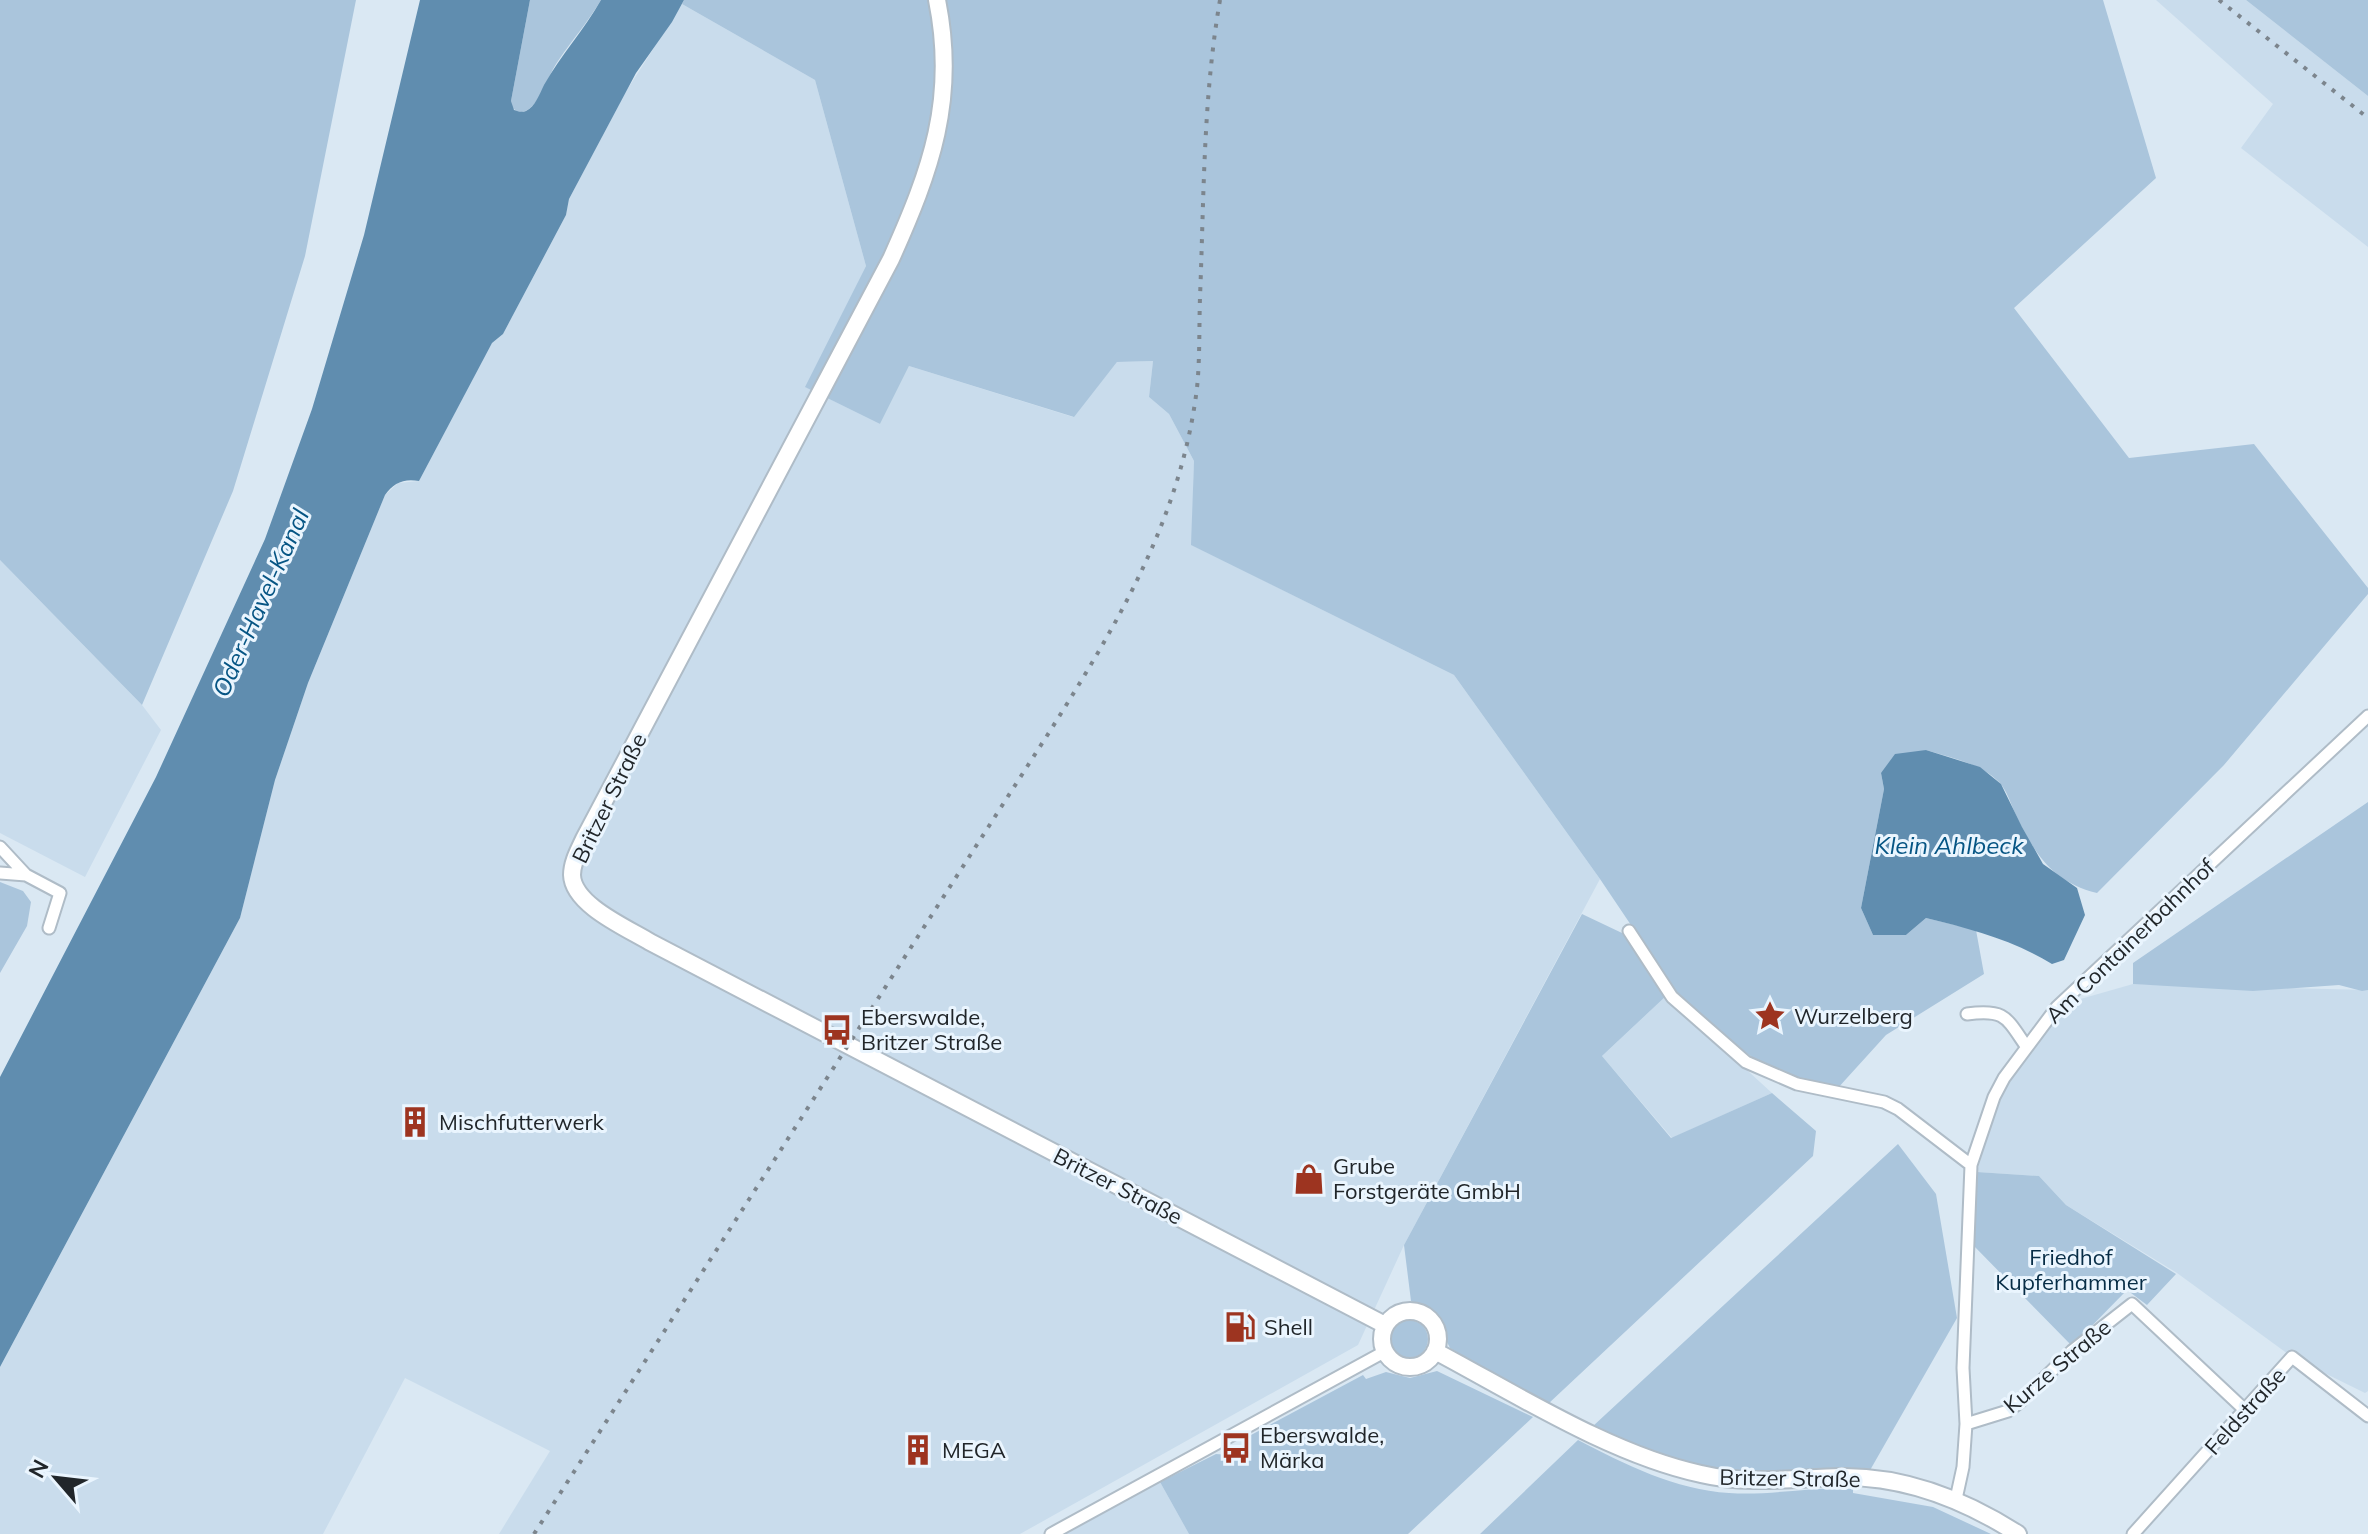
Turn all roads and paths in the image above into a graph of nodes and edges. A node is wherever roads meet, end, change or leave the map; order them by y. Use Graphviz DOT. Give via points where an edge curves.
graph roads {
  1 [pos="937,0"];
  2 [pos="2368,716"];
  3 [pos="2,848"];
  4 [pos="0,866"];
  5 [pos="0,873"];
  6 [pos="26,875"];
  7 [pos="49,928"];
  8 [pos="1629,931"];
  9 [pos="1967,1014"];
  10 [pos="2026,1046"];
  11 [pos="1971,1165"];
  12 [pos="1385,1325"];
  13 [pos="1435,1351"];
  14 [pos="1384,1352"];
  15 [pos="2246,1411"];
  16 [pos="2368,1416"];
  17 [pos="1966,1424"];
  18 [pos="1956,1499"];
  19 [pos="1051,1534"];
  20 [pos="2018,1534"];
  21 [pos="2133,1534"];
  1 -- 12 [label="main road, Britzer Straße" via="945,67 939,132 917,200 891,259 584,839 572,875 576,890 586,903 650,942"];
  2 -- 10 [label="street, Am Containerbahnhof" via="2057,1007"];
  3 -- 4 [label="street"];
  3 -- 6 [label="street"];
  5 -- 6 [label="street"];
  6 -- 7 [label="street" via="60,893"];
  8 -- 11 [label="street" via="1672,997 1746,1062 1797,1084 1884,1102"];
  9 -- 10 [label="street" via="1988,1011 2007,1018"];
  10 -- 11 [label="street, Am Containerbahnhof" via="1994,1097"];
  11 -- 17 [label="street, Am Containerbahnhof" via="1963,1368"];
  12 -- 13 [label="main road" via="1399,1312 1421,1312 1437,1329"];
  12 -- 14 [label="main road"];
  13 -- 14 [label="main road" via="1423,1364 1406,1367"];
  13 -- 18 [label="main road, Britzer Straße" via="1596,1436 1668,1466 1729,1479 1868,1479"];
  14 -- 19 [label="street"];
  15 -- 16 [label="street, Feldstraße" via="2292,1357"];
  15 -- 17 [label="street, Kurze Straße" via="2132,1304 2008,1411"];
  15 -- 21 [label="street, Feldstraße"];
  17 -- 18 [label="street, Am Containerbahnhof"];
  18 -- 20 [label="main road, Britzer Straße"];
}
